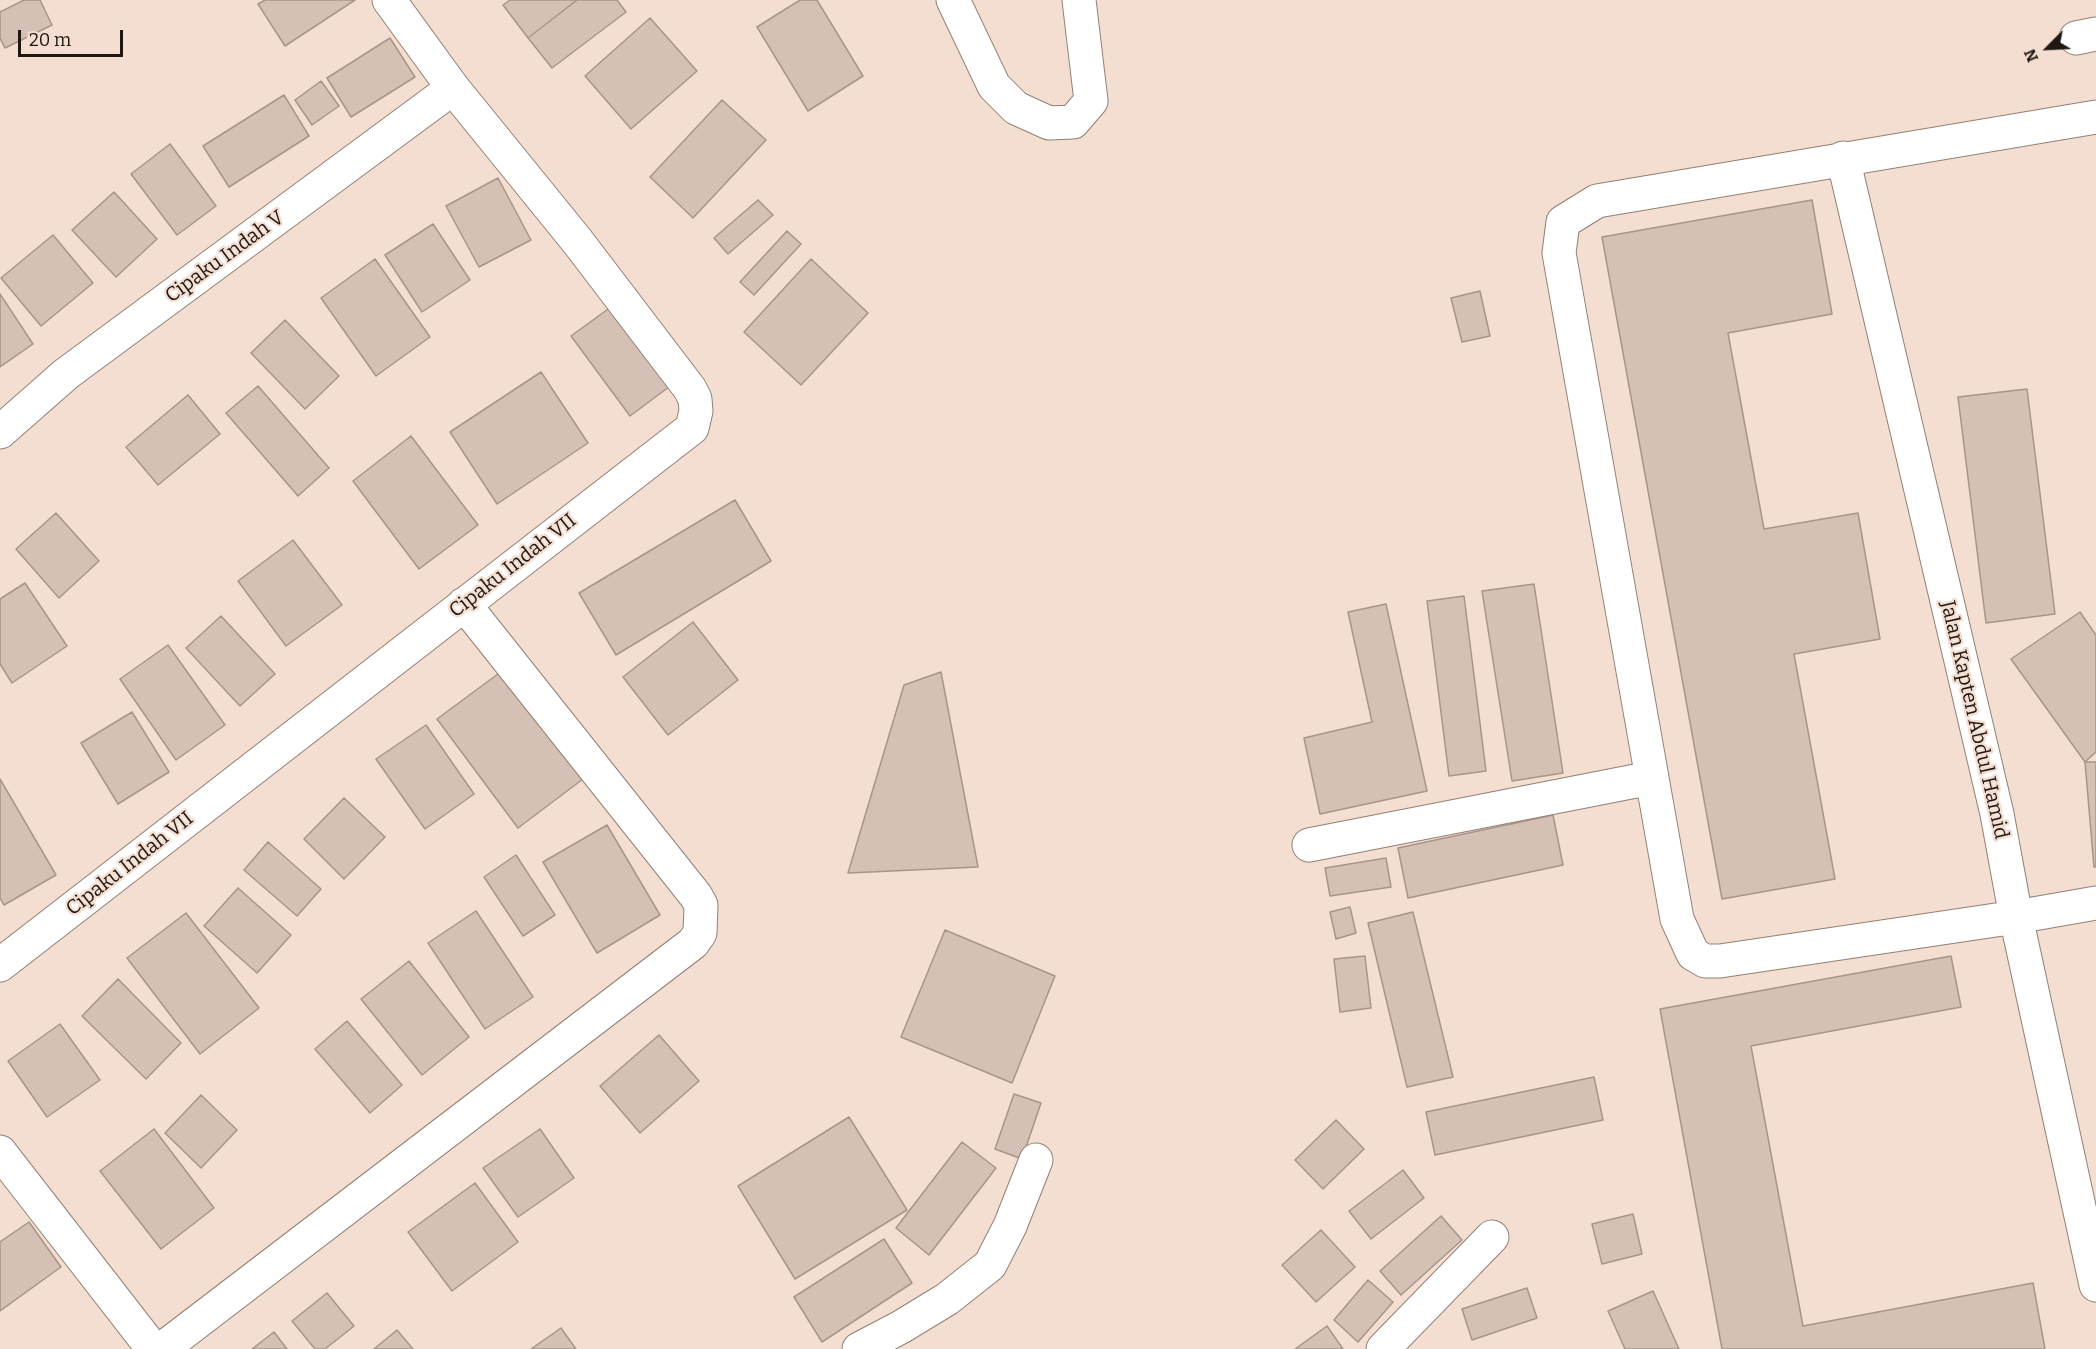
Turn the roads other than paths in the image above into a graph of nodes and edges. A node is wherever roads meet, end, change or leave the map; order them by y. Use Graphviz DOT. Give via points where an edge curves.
graph roads {
  1 [pos="389,0"];
  2 [pos="953,0"];
  3 [pos="1079,0"];
  4 [pos="453,88"];
  5 [pos="2096,117"];
  6 [pos="1843,158"];
  7 [pos="0,432"];
  8 [pos="464,604"];
  9 [pos="1651,778"];
  10 [pos="1309,845"];
  11 [pos="2096,903"];
  12 [pos="2016,917"];
  13 [pos="0,965"];
  14 [pos="0,1152"];
  15 [pos="1036,1160"];
  16 [pos="1492,1237"];
  17 [pos="2096,1285"];
  18 [pos="153,1349"];
  19 [pos="162,1349"];
  20 [pos="859,1349"];
  21 [pos="1383,1349"];
  1 -- 4 [label="street, Cipaku Indah VII"];
  2 -- 3 [label="street" via="994,86 1016,108 1049,123 1073,122 1091,101"];
  4 -- 7 [label="street, Cipaku Indah V" via="66,374"];
  4 -- 8 [label="street, Cipaku Indah VII" via="579,242 690,390 696,411 692,428"];
  5 -- 6 [label="street"];
  6 -- 9 [label="street" via="1597,201 1563,222 1559,253"];
  6 -- 12 [label="street, Jalan Kapten Abdul Hamid" via="1997,814"];
  8 -- 13 [label="street, Cipaku Indah VII"];
  8 -- 19 [label="street" via="696,896 700,905 700,933 684,950"];
  9 -- 10 [label="street"];
  9 -- 12 [label="street" via="1677,919 1693,954 1705,961"];
  11 -- 12 [label="street"];
  12 -- 17 [label="street, Jalan Kapten Abdul Hamid"];
  14 -- 18 [label="street"];
  15 -- 20 [label="street" via="990,1265 947,1299"];
  16 -- 21 [label="street"];
}
